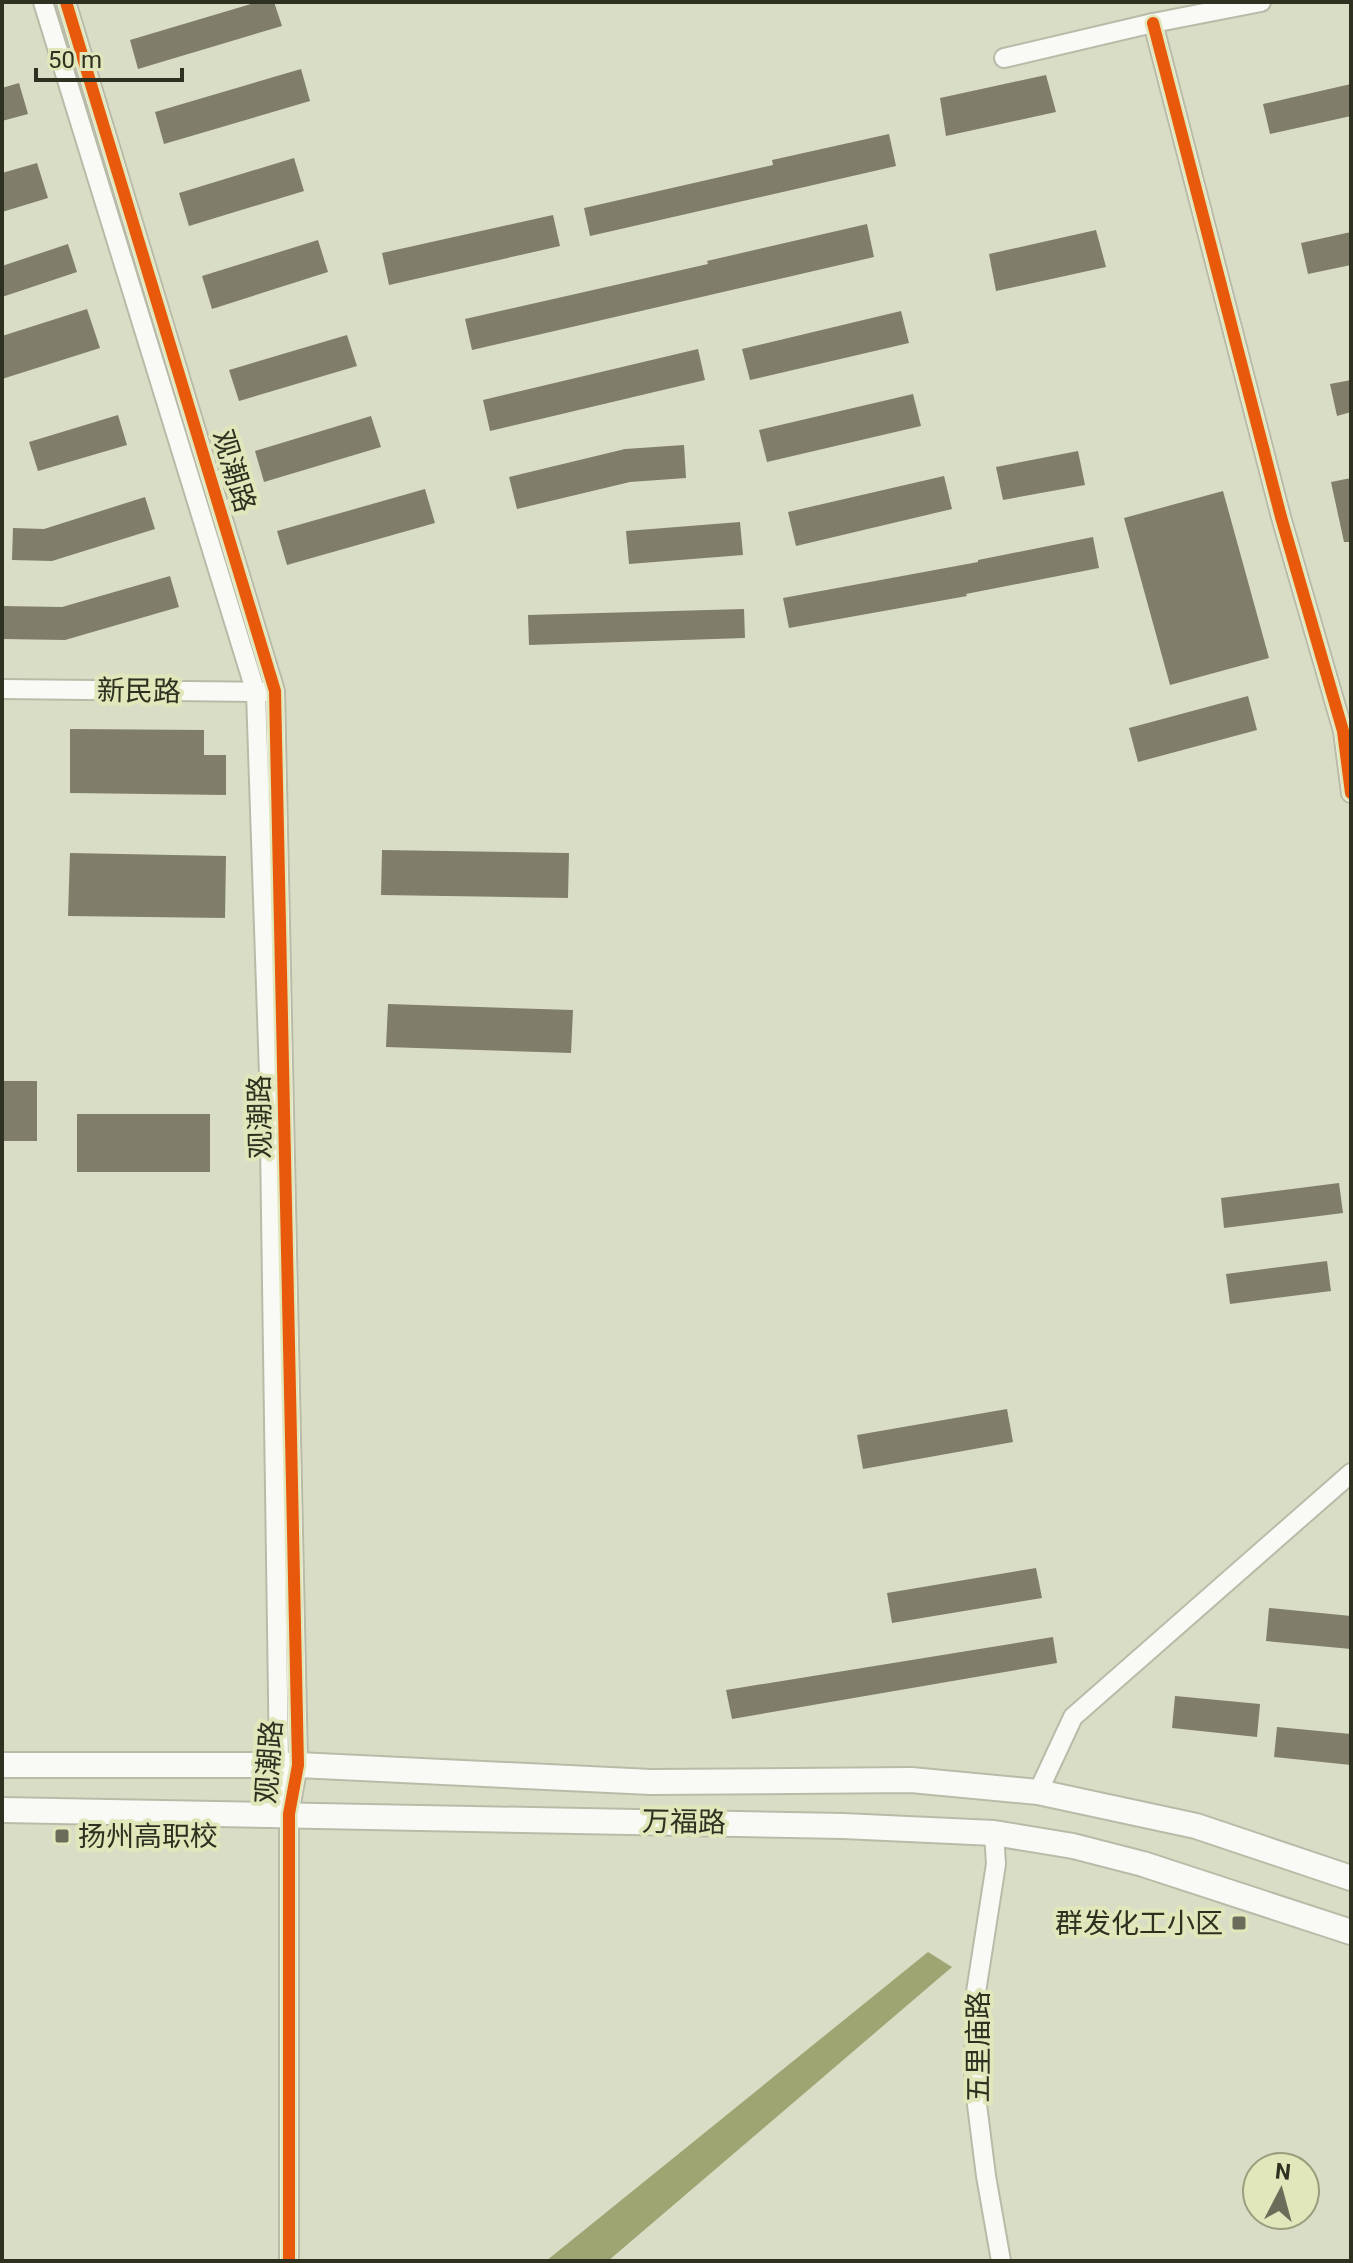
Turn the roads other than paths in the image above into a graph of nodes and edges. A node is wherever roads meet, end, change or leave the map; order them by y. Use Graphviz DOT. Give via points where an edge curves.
graph roads {
  1 [pos="43,2"];
  2 [pos="66,2"];
  3 [pos="1261,2"];
  4 [pos="1153,23"];
  5 [pos="1004,58"];
  6 [pos="2,689"];
  7 [pos="275,691"];
  8 [pos="256,693"];
  9 [pos="1351,793"];
  10 [pos="1351,1473"];
  11 [pos="2,1765"];
  12 [pos="288,1766"];
  13 [pos="1038,1792"];
  14 [pos="2,1810"];
  15 [pos="289,1814"];
  16 [pos="994,1833"];
  17 [pos="1351,1878"];
  18 [pos="1351,1932"];
  19 [pos="289,2261"];
  20 [pos="1001,2261"];
  1 -- 8 [label="street, 观潮路"];
  2 -- 7 [label="street, 观潮路"];
  3 -- 4 [label="street"];
  4 -- 5 [label="street"];
  4 -- 9 [label="street" via="1281,517 1343,731"];
  6 -- 8 [label="street, 新民路"];
  7 -- 8 [label="street, 新民路"];
  7 -- 12 [label="street, 观潮路"];
  8 -- 12 [label="street, 观潮路"];
  10 -- 13 [label="street" via="1073,1717"];
  11 -- 12 [label="main road, 万福路"];
  12 -- 13 [label="main road, 万福路" via="651,1782 911,1780"];
  12 -- 15 [label="street, 观潮路"];
  13 -- 17 [label="main road, 万福路" via="1196,1826"];
  14 -- 15 [label="main road, 万福路"];
  15 -- 16 [label="main road, 万福路"];
  15 -- 19 [label="street, 观潮路"];
  16 -- 18 [label="main road, 万福路" via="1143,1864"];
  16 -- 20 [label="street, 五里庙路" via="996,1864 976,1992 974,2081"];
}
